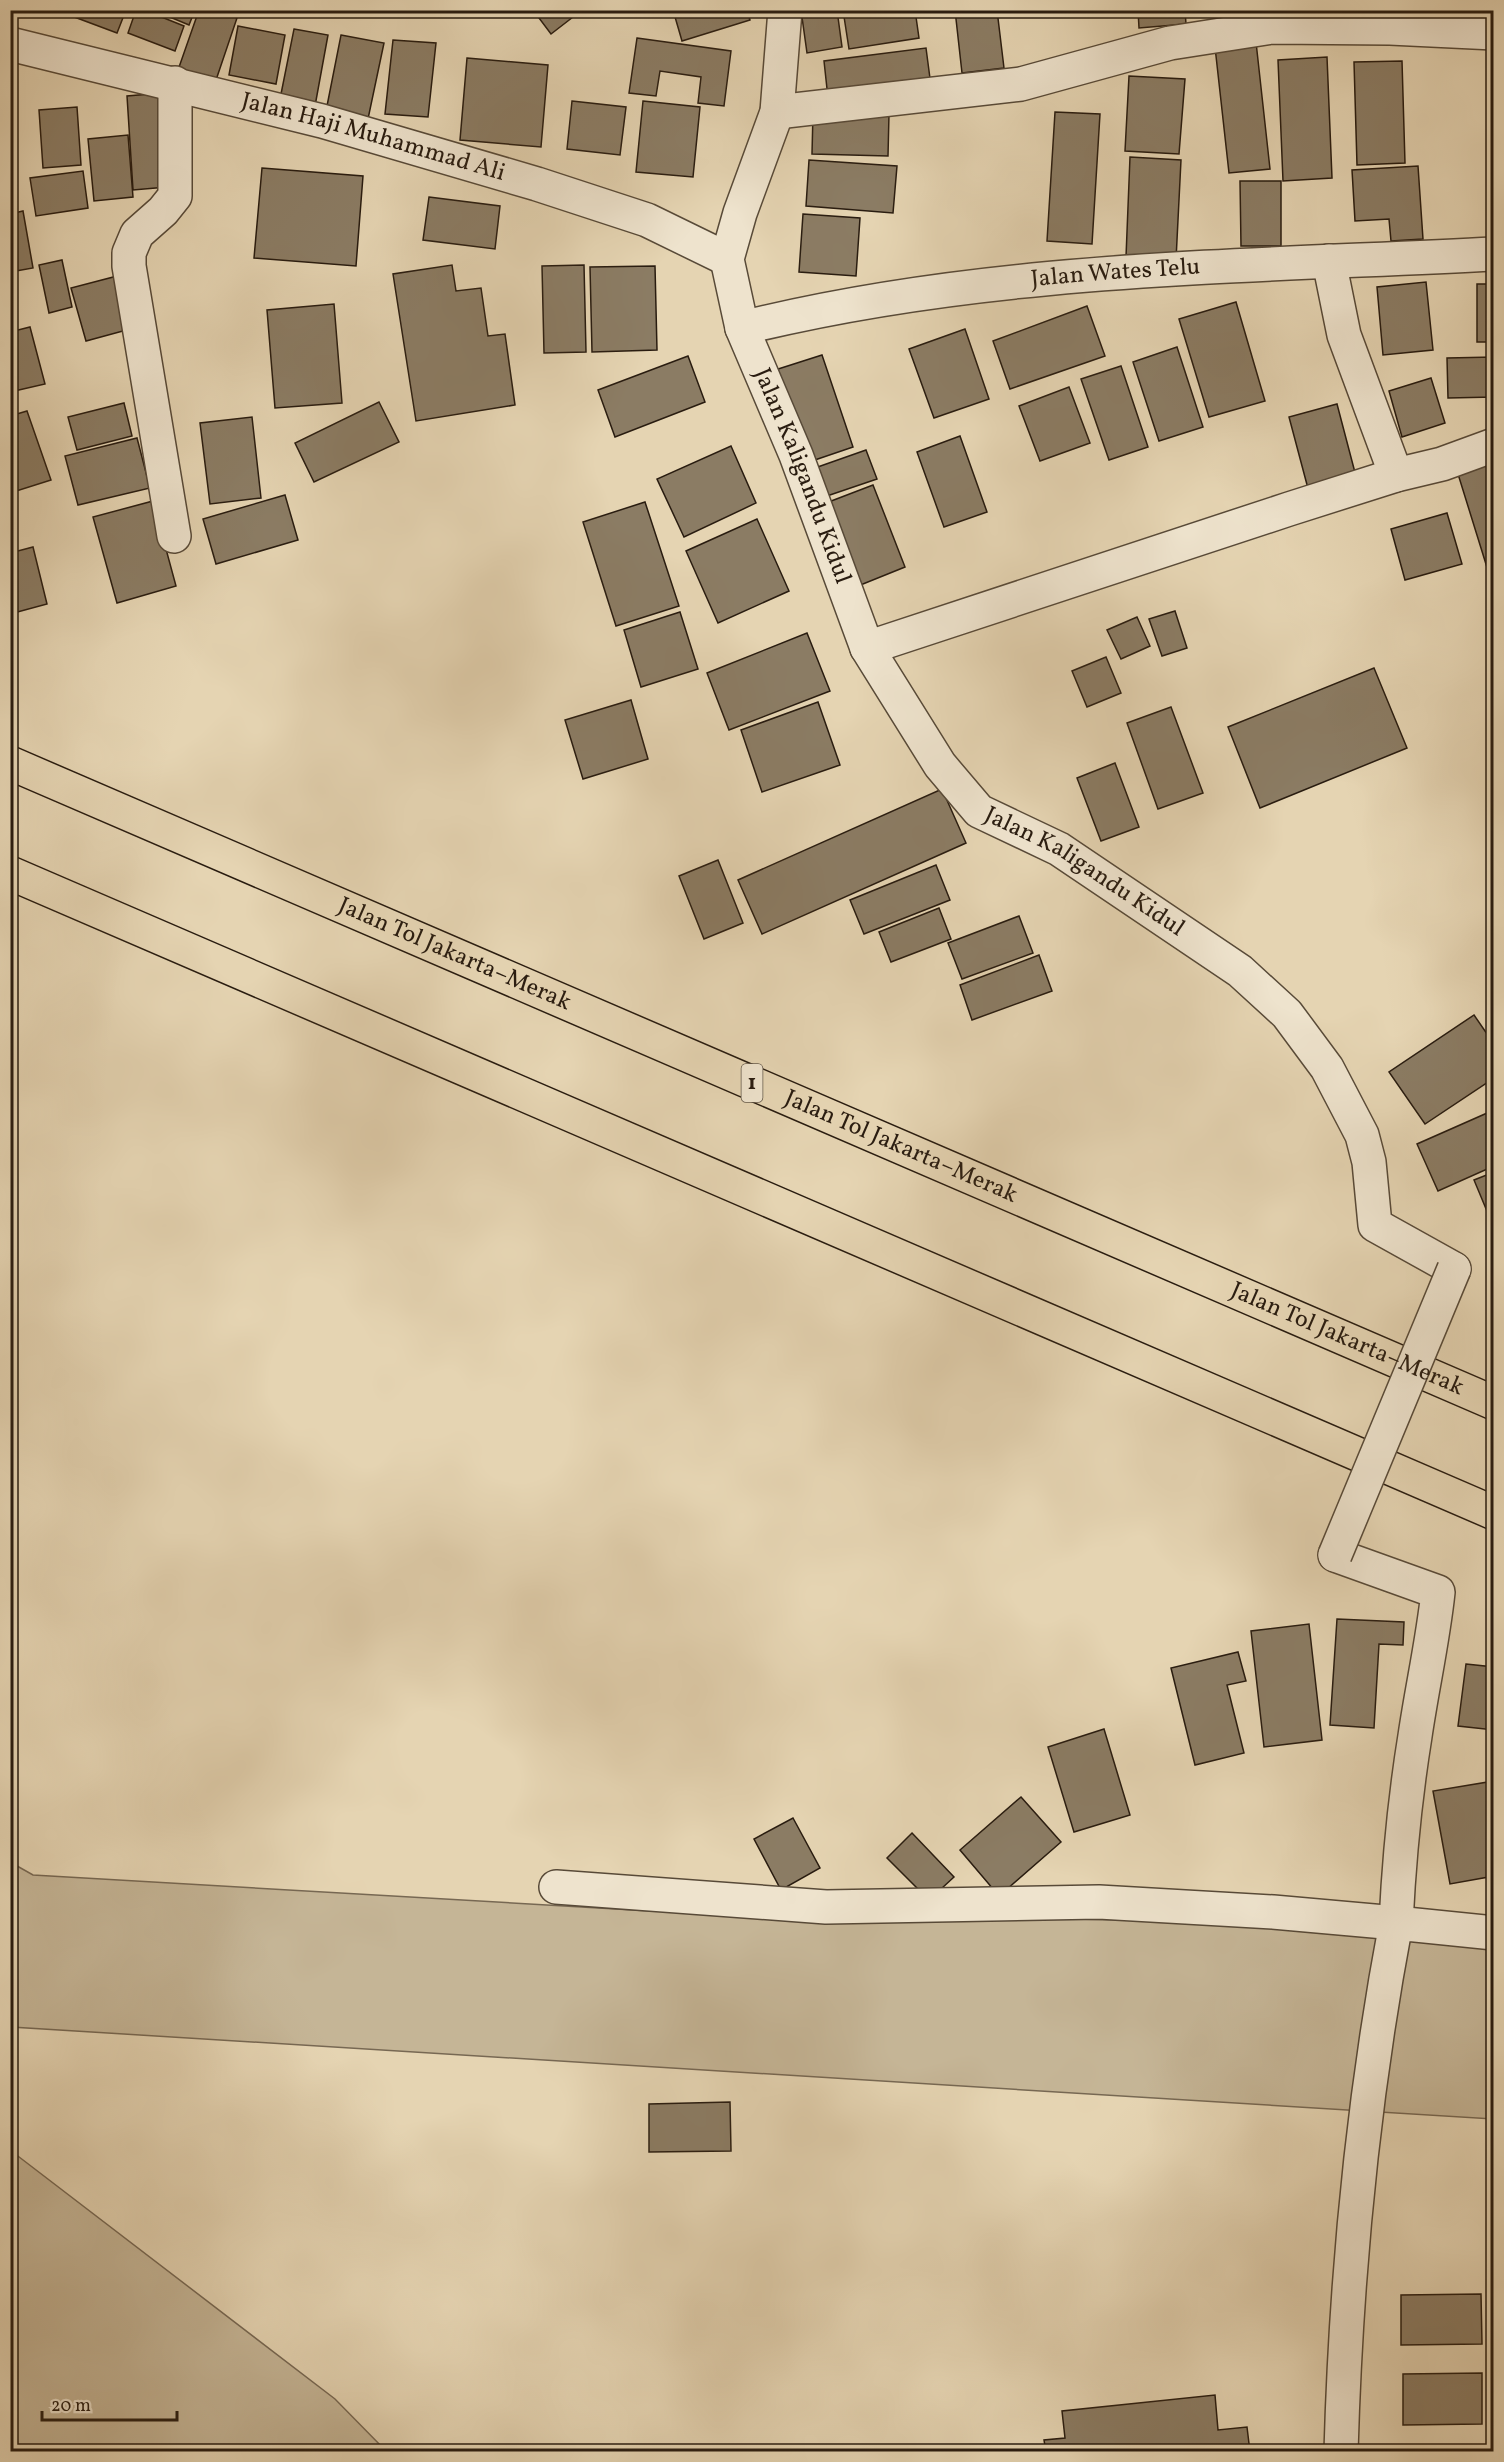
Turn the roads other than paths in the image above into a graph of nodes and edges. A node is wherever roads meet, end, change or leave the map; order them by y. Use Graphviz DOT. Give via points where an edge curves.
graph roads {
  1 [pos="785,10"];
  2 [pos="1494,33"];
  3 [pos="10,44"];
  4 [pos="175,83"];
  5 [pos="777,112"];
  6 [pos="1494,254"];
  7 [pos="727,259"];
  8 [pos="1329,261"];
  9 [pos="742,327"];
  10 [pos="1494,445"];
  11 [pos="1396,475"];
  12 [pos="174,536"];
  13 [pos="867,648"];
  14 [pos="10,763"];
  15 [pos="10,873"];
  16 [pos="1494,1403"];
  17 [pos="1494,1513"];
  18 [pos="556,1887"];
  19 [pos="1396,1923"];
  20 [pos="1494,1933"];
  21 [pos="1341,2451"];
  1 -- 5 [label="street"];
  2 -- 5 [label="street" via="1272,27 1170,43 1021,84"];
  3 -- 4 [label="street, Jalan Haji Muhammad Ali"];
  4 -- 7 [label="street, Jalan Haji Muhammad Ali" via="537,184 647,220"];
  4 -- 12 [label="street" via="175,196 137,234 129,260"];
  5 -- 7 [label="street" via="743,202"];
  6 -- 8 [label="street, Jalan Wates Telu"];
  7 -- 9 [label="street, Jalan Kaligandu Kidul"];
  8 -- 9 [label="street, Jalan Wates Telu" via="999,283 802,313"];
  8 -- 11 [label="street" via="1344,335"];
  9 -- 13 [label="street, Jalan Kaligandu Kidul" via="796,455"];
  10 -- 11 [label="street" via="1428,469"];
  11 -- 13 [label="street"];
  13 -- 19 [label="street, Jalan Kaligandu Kidul, bridge" via="940,765 979,811 1059,849 1240,971 1287,1014 1327,1068 1362,1136 1369,1162 1375,1225 1454,1269 1335,1555 1438,1592 1399,1855"];
  14 -- 16 [label="highway, Jalan Tol Jakarta–Merak / 1"];
  15 -- 17 [label="highway"];
  18 -- 19 [label="street" via="826,1907 1099,1902"];
  19 -- 20 [label="street"];
  19 -- 21 [label="street" via="1377,2023 1355,2213 1344,2340"];
}
